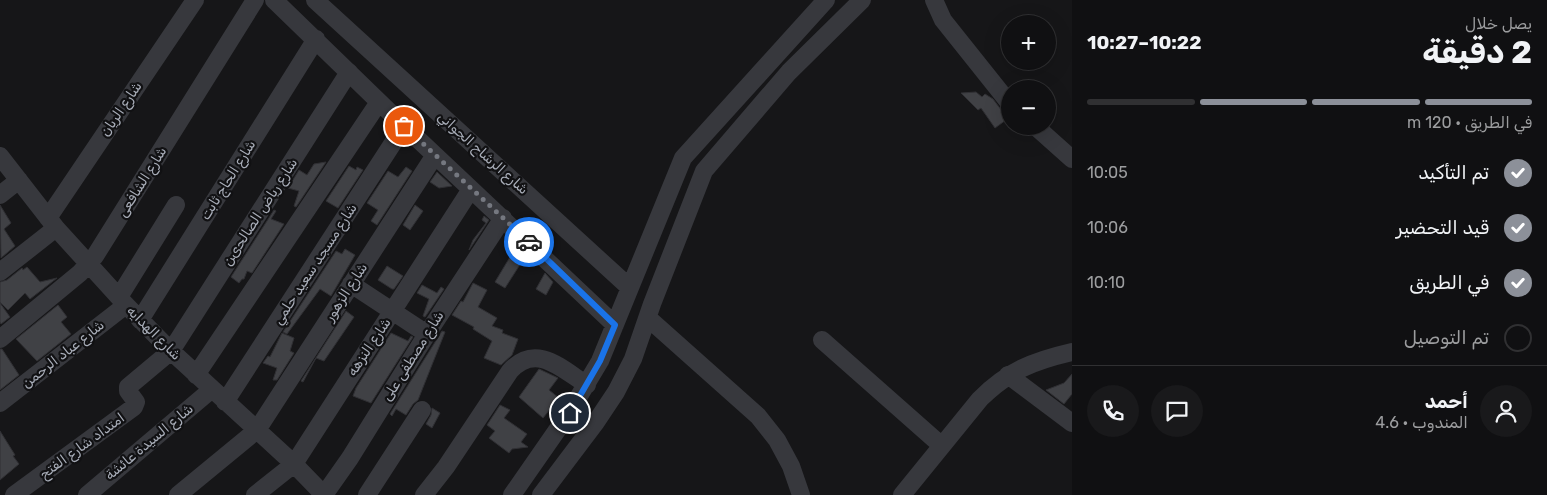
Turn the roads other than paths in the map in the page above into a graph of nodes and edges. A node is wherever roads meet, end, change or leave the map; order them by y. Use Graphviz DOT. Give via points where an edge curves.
graph roads {
  1 [pos="195,0"];
  2 [pos="255,0"];
  3 [pos="274,0"];
  4 [pos="315,0"];
  5 [pos="826,0"];
  6 [pos="862,0"];
  7 [pos="934,0"];
  8 [pos="316,40"];
  9 [pos="348,72"];
  10 [pos="1001,93"];
  11 [pos="379,102"];
  12 [pos="404,126"];
  13 [pos="1045,135"];
  14 [pos="435,155"];
  15 [pos="0,156"];
  16 [pos="1072,159"];
  17 [pos="19,180"];
  18 [pos="471,188"];
  19 [pos="0,195"];
  20 [pos="176,205"];
  21 [pos="503,218"];
  22 [pos="52,223"];
  23 [pos="88,264"];
  24 [pos="0,272"];
  25 [pos="351,284"];
  26 [pos="630,287"];
  27 [pos="122,301"];
  28 [pos="393,311"];
  29 [pos="650,311"];
  30 [pos="140,320"];
  31 [pos="615,325"];
  32 [pos="426,334"];
  33 [pos="0,338"];
  34 [pos="822,340"];
  35 [pos="171,351"];
  36 [pos="1072,352"];
  37 [pos="196,375"];
  38 [pos="1008,375"];
  39 [pos="586,385"];
  40 [pos="211,390"];
  41 [pos="225,402"];
  42 [pos="0,403"];
  43 [pos="422,410"];
  44 [pos="1072,423"];
  45 [pos="257,430"];
  46 [pos="942,446"];
  47 [pos="294,464"];
  48 [pos="14,495"];
  49 [pos="87,495"];
  50 [pos="178,495"];
  51 [pos="255,495"];
  52 [pos="324,495"];
  53 [pos="367,495"];
  54 [pos="424,495"];
  55 [pos="512,495"];
  56 [pos="541,495"];
  57 [pos="801,495"];
  58 [pos="902,495"];
  1 -- 22 [label="street, شارع الريان"];
  2 -- 23 [label="street, شارع الشافعى"];
  3 -- 8 [label="street"];
  4 -- 26 [label="street, شارع الرشاح الجواني"];
  5 -- 26 [label="street" via="683,158"];
  6 -- 29 [label="street" via="789,72 704,170"];
  7 -- 10 [label="street" via="943,20"];
  8 -- 9 [label="street"];
  8 -- 30 [label="street, شارع الحاج ثابت"];
  9 -- 11 [label="street"];
  9 -- 35 [label="street, شارع رياض الصالحىن"];
  11 -- 12 [label="street"];
  11 -- 37 [label="street"];
  12 -- 14 [label="street"];
  12 -- 41 [label="street, شارع مسجد سعيد حلمي"];
  13 -- 16 [label="street"];
  14 -- 18 [label="street"];
  14 -- 25 [label="street, شارع الزهور"];
  15 -- 17 [label="street, شارع الهدايه"];
  17 -- 19 [label="street"];
  17 -- 22 [label="street, شارع الهدايه"];
  18 -- 21 [label="street"];
  18 -- 28 [label="street, شارع النزهه"];
  20 -- 27 [label="street, شارع عباد الرحمن"];
  21 -- 31 [label="street"];
  21 -- 32 [label="street, شارع مصطفى على"];
  22 -- 23 [label="street, شارع الهدايه"];
  22 -- 24 [label="street, شارع الريان"];
  23 -- 27 [label="street, شارع الهدايه"];
  23 -- 33 [label="street, شارع الشافعى"];
  25 -- 28 [label="street"];
  25 -- 45 [label="street, شارع الزهور"];
  26 -- 31 [label="street"];
  27 -- 30 [label="street, شارع الهدايه"];
  27 -- 42 [label="street, شارع عباد الرحمن"];
  28 -- 32 [label="street"];
  28 -- 47 [label="street, شارع النزهه"];
  29 -- 56 [label="street" via="633,359 616,392"];
  29 -- 57 [label="street" via="758,416 791,466"];
  30 -- 35 [label="street, شارع الهدايه"];
  31 -- 39 [label="street"];
  32 -- 52 [label="street, شارع مصطفى على"];
  34 -- 46 [label="street"];
  35 -- 37 [label="street, شارع الهدايه"];
  35 -- 48 [label="street, امتداد شارع الفتح" via="128,387 136,402 134,407"];
  36 -- 38 [label="street" via="1034,362"];
  37 -- 40 [label="street, شارع الهدايه"];
  38 -- 44 [label="street"];
  38 -- 46 [label="street" via="980,399"];
  39 -- 54 [label="street" via="544,358 534,357 516,364"];
  39 -- 55 [label="street"];
  40 -- 41 [label="street, شارع الهدايه"];
  40 -- 49 [label="street, شارع السيدة عائشة"];
  41 -- 45 [label="street, شارع الهدايه"];
  43 -- 53 [label="street"];
  45 -- 47 [label="street, شارع الهدايه"];
  45 -- 50 [label="street, شارع الزهور"];
  46 -- 58 [label="street"];
  47 -- 51 [label="street, شارع النزهه"];
  47 -- 52 [label="street, شارع الهدايه"];
}
